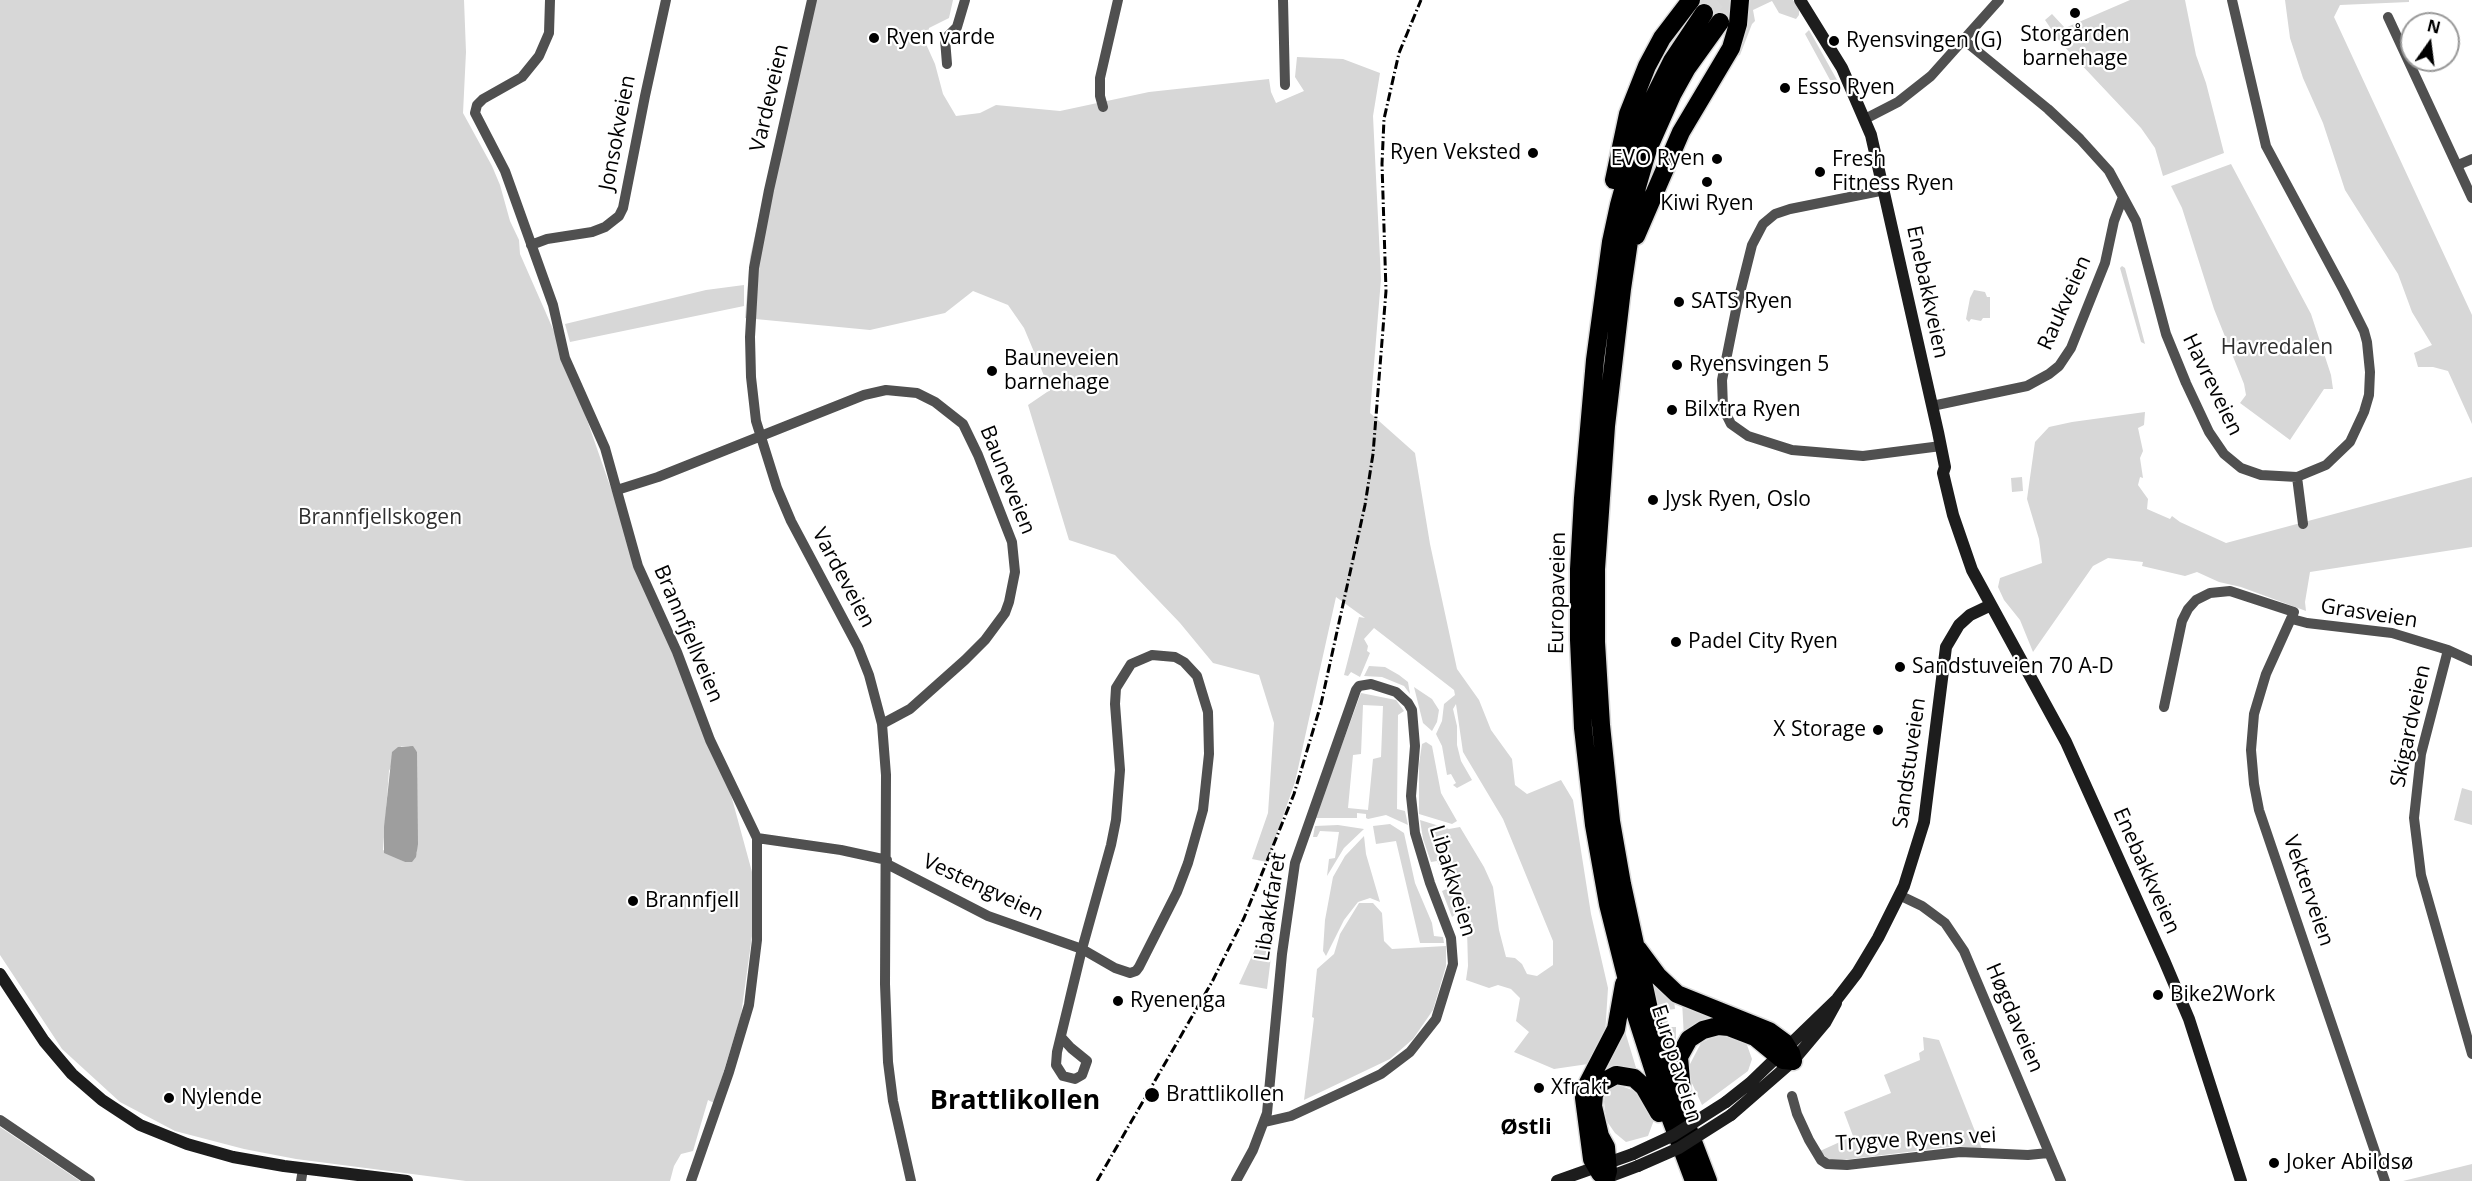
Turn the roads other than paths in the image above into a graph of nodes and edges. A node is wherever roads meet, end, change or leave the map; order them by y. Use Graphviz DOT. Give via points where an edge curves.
graph roads {
  1 [pos="550,0"];
  2 [pos="666,0"];
  3 [pos="812,0"];
  4 [pos="965,0"];
  5 [pos="1118,0"];
  6 [pos="1282,0"];
  7 [pos="1740,0"];
  8 [pos="1800,0"];
  9 [pos="1999,0"];
  10 [pos="2232,0"];
  11 [pos="1705,12"];
  12 [pos="2388,17"];
  13 [pos="1965,40"];
  14 [pos="947,64"];
  15 [pos="1285,85"];
  16 [pos="1104,107"];
  17 [pos="1865,119"];
  18 [pos="2472,159"];
  19 [pos="2458,165"];
  20 [pos="1885,190"];
  21 [pos="2123,197"];
  22 [pos="2472,198"];
  23 [pos="531,245"];
  24 [pos="1626,257"];
  25 [pos="1932,406"];
  26 [pos="760,435"];
  27 [pos="1941,446"];
  28 [pos="2297,477"];
  29 [pos="617,490"];
  30 [pos="2303,524"];
  31 [pos="1990,605"];
  32 [pos="2293,616"];
  33 [pos="2448,650"];
  34 [pos="2472,661"];
  35 [pos="1401,695"];
  36 [pos="2164,707"];
  37 [pos="882,724"];
  38 [pos="757,838"];
  39 [pos="887,862"];
  40 [pos="1899,895"];
  41 [pos="1635,945"];
  42 [pos="1082,948"];
  43 [pos="1625,973"];
  44 [pos="0,974"];
  45 [pos="1621,1005"];
  46 [pos="1061,1036"];
  47 [pos="2472,1054"];
  48 [pos="1786,1055"];
  49 [pos="1647,1092"];
  50 [pos="1792,1096"];
  51 [pos="0,1120"];
  52 [pos="1265,1122"];
  53 [pos="1688,1131"];
  54 [pos="2048,1153"];
  55 [pos="1683,1155"];
  56 [pos="1636,1160"];
  57 [pos="1601,1173"];
  58 [pos="302,1175"];
  59 [pos="341,1177"];
  60 [pos="90,1181"];
  61 [pos="407,1181"];
  62 [pos="691,1181"];
  63 [pos="911,1181"];
  64 [pos="1236,1181"];
  65 [pos="1557,1181"];
  66 [pos="1694,1181"];
  67 [pos="1708,1181"];
  68 [pos="2061,1181"];
  69 [pos="2241,1181"];
  70 [pos="2385,1181"];
  1 -- 23 [label="street, Brannfjellveien" via="549,33 535,63 522,77 486,97 475,111 505,171"];
  2 -- 23 [label="street, Jonsokveien" via="619,216 592,232"];
  3 -- 26 [label="street, Vardeveien" via="754,268 751,377"];
  4 -- 14 [label="street" via="957,27 945,39"];
  5 -- 16 [label="street" via="1100,78"];
  6 -- 15 [label="street"];
  7 -- 24 [label="highway" via="1731,48 1674,147"];
  8 -- 17 [label="main road, Enebakkveien" via="1835,54"];
  9 -- 13 [label="street"];
  10 -- 28 [label="street, Havreveien" via="2266,146 2367,342 2369,395 2355,433 2326,465"];
  11 -- 24 [label="highway, Europaveien" via="1687,68 1657,128 1637,187"];
  11 -- 43 [label="highway, Europaveien" via="1672,60 1642,121 1627,169 1611,242 1595,360 1583,498 1579,640 1583,728 1594,825"];
  12 -- 19 [label="street"];
  13 -- 17 [label="street" via="1910,93"];
  13 -- 21 [label="street, Havreveien" via="2080,139 2109,171"];
  17 -- 20 [label="main road, Enebakkveien"];
  18 -- 19 [label="street"];
  19 -- 22 [label="street"];
  20 -- 25 [label="main road, Enebakkveien"];
  20 -- 27 [label="street" via="1790,209 1763,224 1752,245 1737,305 1722,380 1723,408 1731,424 1748,436 1792,450 1863,456"];
  21 -- 25 [label="street, Raukveien" via="2105,262 2071,348 2059,366 2027,386"];
  21 -- 28 [label="street, Havreveien" via="2136,221 2166,333 2209,432 2224,454 2241,468 2261,476"];
  23 -- 29 [label="street, Brannfjellveien" via="553,305 566,358 605,448"];
  24 -- 41 [label="highway, Europaveien" via="1600,499 1596,642 1611,821"];
  25 -- 27 [label="main road, Enebakkveien"];
  26 -- 29 [label="street, Bauneveien"];
  26 -- 37 [label="street, Vardeveien" via="791,521 858,647"];
  26 -- 37 [label="street, Bauneveien" via="864,395 898,389 917,393 949,412 963,424 978,455 1012,542 1015,572 1009,602 978,647 910,709"];
  27 -- 31 [label="main road, Enebakkveien"];
  28 -- 30 [label="street"];
  29 -- 38 [label="street, Brannfjellveien" via="634,555 650,596"];
  31 -- 40 [label="main road, Sandstuveien" via="1959,625 1946,647 1927,808"];
  31 -- 69 [label="main road, Enebakkveien" via="2066,742 2177,989"];
  32 -- 33 [label="street, Grasveien" via="2307,623 2392,633"];
  32 -- 36 [label="street, Grasveien" via="2230,591 2210,593 2196,600 2181,621"];
  32 -- 70 [label="street, Vekterveien" via="2258,700 2252,743 2254,784 2259,810"];
  33 -- 34 [label="street, Grasveien"];
  33 -- 47 [label="street, Skigardveien" via="2423,746 2414,818 2421,875"];
  35 -- 52 [label="street, Libakkfaret" via="1371,684 1356,690 1307,823 1295,863 1282,954"];
  35 -- 52 [label="street, Libakkveien" via="1412,710 1415,725 1411,796 1418,849 1450,938 1453,964 1445,997 1422,1040 1381,1074 1291,1116"];
  37 -- 39 [label="street, Vardeveien"];
  38 -- 39 [label="street, Vestengveien" via="832,848"];
  38 -- 62 [label="street, Brannfjellveien" via="757,940 749,1005"];
  39 -- 42 [label="street, Vestengveien" via="988,916"];
  39 -- 63 [label="street, Vardeveien" via="886,1011 890,1082"];
  40 -- 48 [label="main road, Sandstuveien" via="1826,1023"];
  40 -- 54 [label="street, Høgdaveien" via="1945,923 1964,951"];
  41 -- 48 [label="highway" via="1677,994 1770,1031"];
  41 -- 53 [label="highway, Europaveien" via="1650,1014"];
  42 -- 42 [label="street, Vestengveien" via="1116,820 1120,770 1116,688 1131,664 1138,660 1160,654 1175,657 1197,676 1208,712 1207,787 1188,863 1136,971 1114,968"];
  42 -- 46 [label="street"];
  43 -- 45 [label="highway"];
  43 -- 55 [label="highway, Europaveien"];
  44 -- 58 [label="main road" via="58,1058 115,1110 187,1144"];
  45 -- 49 [label="highway"];
  45 -- 57 [label="highway" via="1613,1038 1585,1092 1585,1116"];
  48 -- 53 [label="highway" via="1729,1027 1695,1034 1679,1057"];
  48 -- 56 [label="main road, Sandstuveien, bridge" via="1726,1102"];
  48 -- 56 [label="main road, Sandstuveien, bridge" via="1731,1115 1679,1148"];
  49 -- 55 [label="highway"];
  49 -- 57 [label="highway" via="1639,1082 1622,1075 1604,1080 1596,1090 1593,1106 1606,1147"];
  50 -- 54 [label="street, Trygve Ryens vei" via="1809,1140 1827,1164 1960,1152"];
  51 -- 60 [label="street"];
  52 -- 64 [label="street, Libakkfaret"];
  53 -- 67 [label="highway, Europaveien"];
  54 -- 68 [label="street, Høgdaveien"];
  55 -- 66 [label="highway, Europaveien"];
  56 -- 57 [label="main road, Sandstuveien"];
  57 -- 65 [label="main road, Sandstuveien"];
  58 -- 59 [label="main road"];
  59 -- 61 [label="main road"];
}
